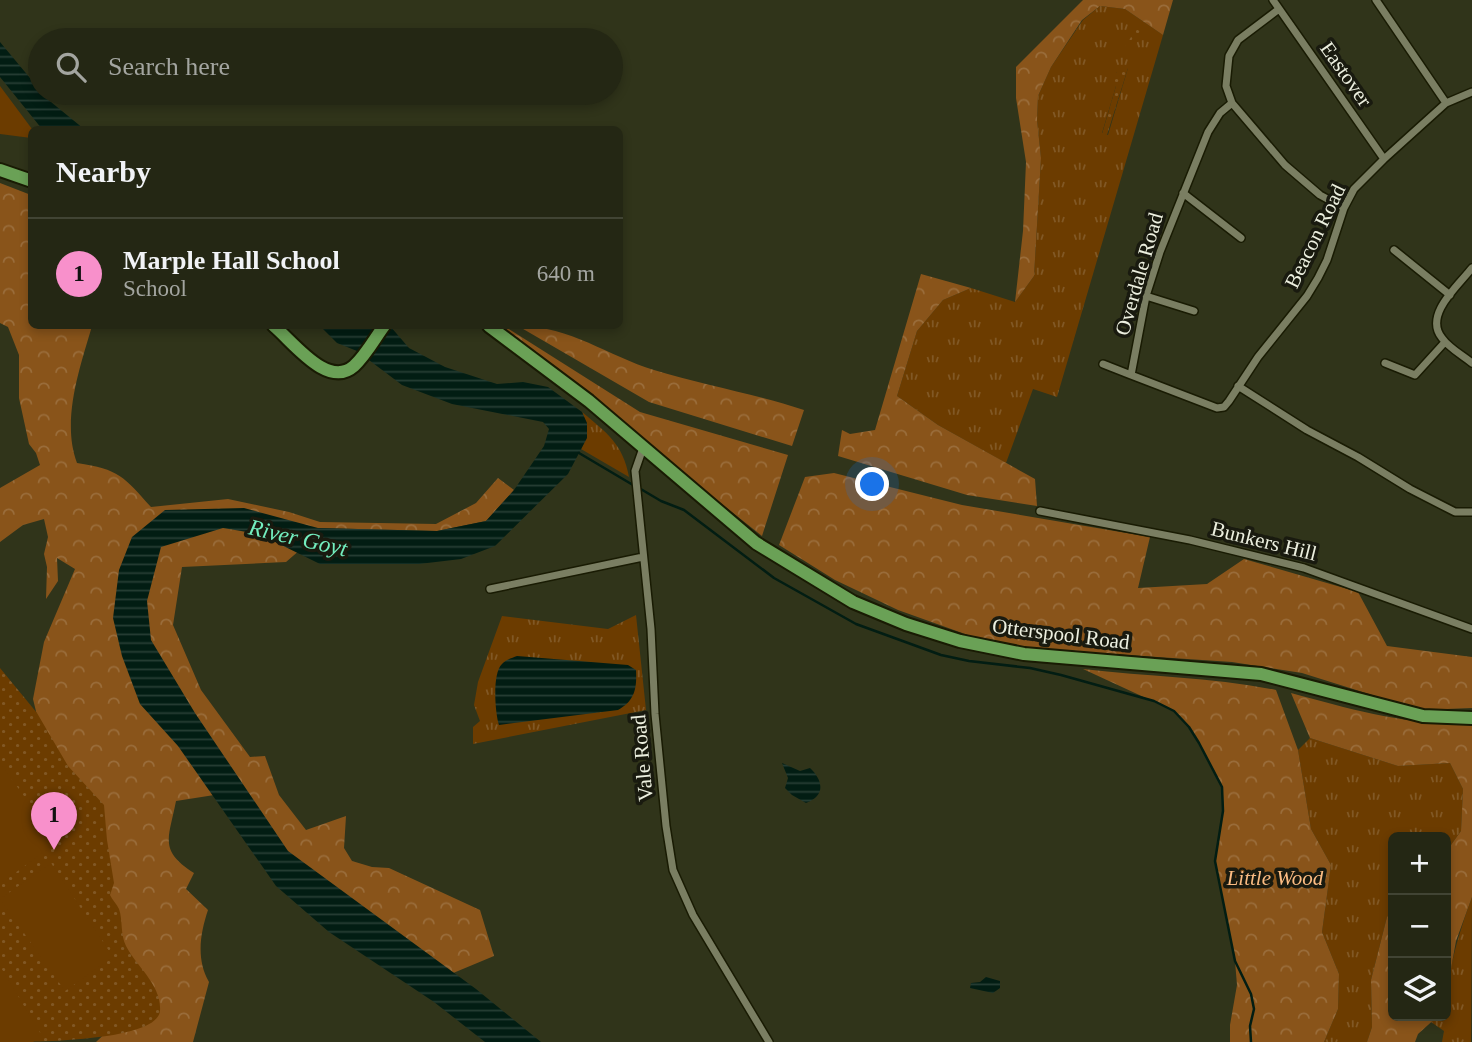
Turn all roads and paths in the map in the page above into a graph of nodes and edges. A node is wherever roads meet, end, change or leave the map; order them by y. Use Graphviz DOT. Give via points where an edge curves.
graph roads {
  1 [pos="1273,0"];
  2 [pos="1376,0"];
  3 [pos="1279,9"];
  4 [pos="1472,92"];
  5 [pos="1232,103"];
  6 [pos="1446,103"];
  7 [pos="1384,159"];
  8 [pos="0,170"];
  9 [pos="28,180"];
  10 [pos="1183,192"];
  11 [pos="1344,208"];
  12 [pos="1241,238"];
  13 [pos="1394,250"];
  14 [pos="1472,268"];
  15 [pos="1450,295"];
  16 [pos="1146,296"];
  17 [pos="1194,311"];
  18 [pos="277,329"];
  19 [pos="382,329"];
  20 [pos="493,329"];
  21 [pos="1446,342"];
  22 [pos="1385,363"];
  23 [pos="1472,363"];
  24 [pos="1103,364"];
  25 [pos="1131,374"];
  26 [pos="1238,386"];
  27 [pos="643,448"];
  28 [pos="1040,510"];
  29 [pos="1472,512"];
  30 [pos="643,557"];
  31 [pos="489,589"];
  32 [pos="1472,629"];
  33 [pos="1472,718"];
  34 [pos="769,1042"];
  1 -- 3 [label="street"];
  2 -- 6 [label="street"];
  3 -- 5 [label="street" via="1238,40 1229,56 1226,86"];
  3 -- 7 [label="street, Eastover"];
  4 -- 6 [label="street, Beacon Road"];
  5 -- 10 [label="street, Overdale Road" via="1208,132"];
  5 -- 11 [label="street" via="1284,165"];
  6 -- 7 [label="street, Beacon Road"];
  7 -- 11 [label="street, Beacon Road" via="1354,189"];
  8 -- 9 [label="main road"];
  10 -- 12 [label="street"];
  10 -- 16 [label="street, Overdale Road"];
  11 -- 26 [label="street, Beacon Road" via="1318,278"];
  13 -- 15 [label="street"];
  14 -- 15 [label="street"];
  15 -- 21 [label="street" via="1437,318 1438,333"];
  16 -- 17 [label="street"];
  16 -- 25 [label="street, Overdale Road"];
  18 -- 19 [label="main road" via="327,372 341,374 354,366"];
  20 -- 27 [label="main road, Otterspool Road"];
  21 -- 22 [label="street" via="1415,375"];
  21 -- 23 [label="street"];
  24 -- 25 [label="street"];
  25 -- 26 [label="street" via="1217,408 1230,401"];
  26 -- 29 [label="street" via="1410,489 1455,512"];
  27 -- 30 [label="street, Vale Road" via="635,471"];
  27 -- 33 [label="main road, Otterspool Road" via="756,542 853,603 906,624 1024,654 1261,674 1423,716"];
  28 -- 32 [label="street, Bunkers Hill" via="1304,568"];
  30 -- 31 [label="street"];
  30 -- 34 [label="street, Vale Road" via="673,870 693,915"];
}
